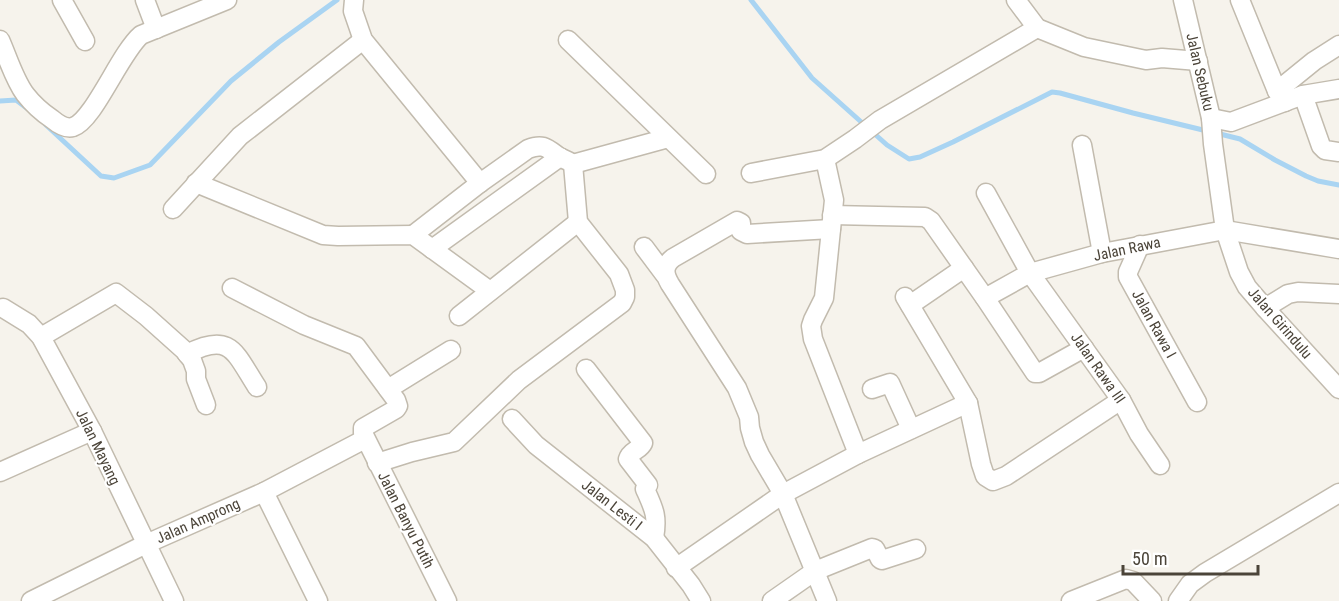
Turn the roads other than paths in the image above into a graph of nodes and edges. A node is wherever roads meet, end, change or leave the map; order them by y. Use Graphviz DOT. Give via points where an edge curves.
graph roads {
  1 [pos="62,0"];
  2 [pos="145,0"];
  3 [pos="227,0"];
  4 [pos="354,0"];
  5 [pos="1016,0"];
  6 [pos="1183,0"];
  7 [pos="1240,0"];
  8 [pos="1037,28"];
  9 [pos="156,29"];
  10 [pos="0,40"];
  11 [pos="363,40"];
  12 [pos="568,40"];
  13 [pos="85,41"];
  14 [pos="1339,45"];
  15 [pos="1198,61"];
  16 [pos="1339,88"];
  17 [pos="1303,95"];
  18 [pos="1281,97"];
  19 [pos="1212,122"];
  20 [pos="668,138"];
  21 [pos="1213,144"];
  22 [pos="1082,145"];
  23 [pos="1339,152"];
  24 [pos="825,159"];
  25 [pos="567,160"];
  26 [pos="751,173"];
  27 [pos="706,174"];
  28 [pos="196,183"];
  29 [pos="480,183"];
  30 [pos="986,193"];
  31 [pos="173,209"];
  32 [pos="578,222"];
  33 [pos="831,222"];
  34 [pos="1225,230"];
  35 [pos="413,235"];
  36 [pos="1140,245"];
  37 [pos="644,247"];
  38 [pos="432,249"];
  39 [pos="1339,249"];
  40 [pos="1102,253"];
  41 [pos="964,268"];
  42 [pos="1030,273"];
  43 [pos="665,274"];
  44 [pos="232,288"];
  45 [pos="490,291"];
  46 [pos="1339,294"];
  47 [pos="985,298"];
  48 [pos="1,308"];
  49 [pos="1265,308"];
  50 [pos="459,316"];
  51 [pos="41,337"];
  52 [pos="1084,348"];
  53 [pos="451,350"];
  54 [pos="187,354"];
  55 [pos="586,369"];
  56 [pos="256,387"];
  57 [pos="387,389"];
  58 [pos="872,389"];
  59 [pos="1339,389"];
  60 [pos="1121,400"];
  61 [pos="1197,402"];
  62 [pos="968,403"];
  63 [pos="206,405"];
  64 [pos="512,419"];
  65 [pos="911,429"];
  66 [pos="92,431"];
  67 [pos="365,440"];
  68 [pos="858,453"];
  69 [pos="377,463"];
  70 [pos="1160,465"];
  71 [pos="0,472"];
  72 [pos="264,492"];
  73 [pos="1339,492"];
  74 [pos="783,494"];
  75 [pos="654,538"];
  76 [pos="146,544"];
  77 [pos="916,549"];
  78 [pos="676,568"];
  79 [pos="815,571"];
  80 [pos="31,601"];
  81 [pos="174,601"];
  82 [pos="318,601"];
  83 [pos="447,601"];
  84 [pos="701,601"];
  85 [pos="772,601"];
  86 [pos="827,601"];
  87 [pos="1071,601"];
  88 [pos="1152,601"];
  89 [pos="1178,601"];
  1 -- 13 [label="street"];
  2 -- 9 [label="street"];
  3 -- 9 [label="street"];
  4 -- 11 [label="street" via="353,11"];
  5 -- 8 [label="street"];
  6 -- 15 [label="street, Jalan Sebuku"];
  7 -- 18 [label="street"];
  8 -- 15 [label="street" via="1084,47 1127,57"];
  8 -- 24 [label="street" via="880,120"];
  9 -- 10 [label="street" via="135,40 87,117 69,128 49,117 26,95"];
  11 -- 28 [label="street" via="240,135"];
  11 -- 29 [label="street"];
  12 -- 20 [label="street"];
  14 -- 18 [label="street" via="1314,61"];
  15 -- 19 [label="street, Jalan Sebuku"];
  16 -- 17 [label="street"];
  17 -- 18 [label="street"];
  17 -- 23 [label="street" via="1321,146"];
  18 -- 19 [label="street" via="1231,122"];
  19 -- 21 [label="street, Jalan Sebuku"];
  20 -- 25 [label="street"];
  20 -- 27 [label="street"];
  21 -- 34 [label="street, Jalan Girindulu"];
  22 -- 40 [label="street"];
  24 -- 26 [label="street"];
  24 -- 33 [label="street" via="834,200"];
  25 -- 29 [label="street" via="548,148 536,146"];
  25 -- 32 [label="street"];
  25 -- 38 [label="street"];
  28 -- 31 [label="street"];
  28 -- 35 [label="street" via="323,235"];
  29 -- 35 [label="street"];
  30 -- 42 [label="street, Jalan Rawa III"];
  32 -- 45 [label="street"];
  32 -- 69 [label="street" via="619,274 625,290 622,303 519,380 454,442"];
  33 -- 41 [label="street" via="925,217"];
  33 -- 43 [label="street" via="747,234 737,221 673,258"];
  33 -- 68 [label="street" via="824,298 813,320 813,339"];
  34 -- 36 [label="street, Jalan Rawa"];
  34 -- 39 [label="street, Jalan Rawa"];
  34 -- 49 [label="street, Jalan Girindulu" via="1239,272"];
  35 -- 38 [label="street"];
  36 -- 40 [label="street, Jalan Rawa"];
  36 -- 61 [label="street, Jalan Rawa I" via="1128,277"];
  37 -- 43 [label="street"];
  38 -- 45 [label="street"];
  40 -- 42 [label="street, Jalan Rawa"];
  41 -- 47 [label="street"];
  41 -- 62 [label="street" via="907,301"];
  42 -- 47 [label="street, Jalan Rawa"];
  42 -- 52 [label="street, Jalan Rawa III"];
  43 -- 74 [label="street" via="738,388 754,442"];
  44 -- 57 [label="street" via="304,325 356,346"];
  45 -- 50 [label="street"];
  46 -- 49 [label="street" via="1298,292"];
  47 -- 52 [label="street" via="1035,373 1040,374"];
  48 -- 51 [label="street, Jalan Mayang" via="29,324"];
  49 -- 59 [label="street, Jalan Girindulu"];
  51 -- 54 [label="street" via="116,293"];
  51 -- 66 [label="street, Jalan Mayang"];
  52 -- 60 [label="street, Jalan Rawa III"];
  53 -- 57 [label="street"];
  54 -- 56 [label="street" via="208,345 224,345 235,353"];
  54 -- 63 [label="street" via="194,363"];
  55 -- 75 [label="street" via="643,443 628,459 648,485 645,489 655,513"];
  57 -- 67 [label="street" via="398,403 397,408 363,428"];
  58 -- 65 [label="street" via="890,383"];
  60 -- 62 [label="street" via="993,481 985,476 981,464"];
  60 -- 70 [label="street, Jalan Rawa III"];
  62 -- 65 [label="street"];
  64 -- 75 [label="street, Jalan Lesti I" via="536,445"];
  65 -- 68 [label="street"];
  66 -- 71 [label="street"];
  66 -- 76 [label="street, Jalan Mayang"];
  67 -- 69 [label="street, Jalan Banyu Putih"];
  67 -- 72 [label="street, Jalan Amprong"];
  68 -- 74 [label="street"];
  69 -- 83 [label="street, Jalan Banyu Putih"];
  72 -- 76 [label="street, Jalan Amprong"];
  72 -- 82 [label="street"];
  73 -- 89 [label="street" via="1205,573 1190,584"];
  74 -- 78 [label="street"];
  74 -- 79 [label="street"];
  75 -- 78 [label="street, Jalan Lesti I"];
  76 -- 80 [label="street, Jalan Amprong"];
  76 -- 81 [label="street, Jalan Mayang"];
  77 -- 79 [label="street" via="882,560 872,548"];
  78 -- 84 [label="street, Jalan Lesti I"];
  79 -- 85 [label="street"];
  79 -- 86 [label="street"];
  87 -- 88 [label="street" via="1126,579"];
}
